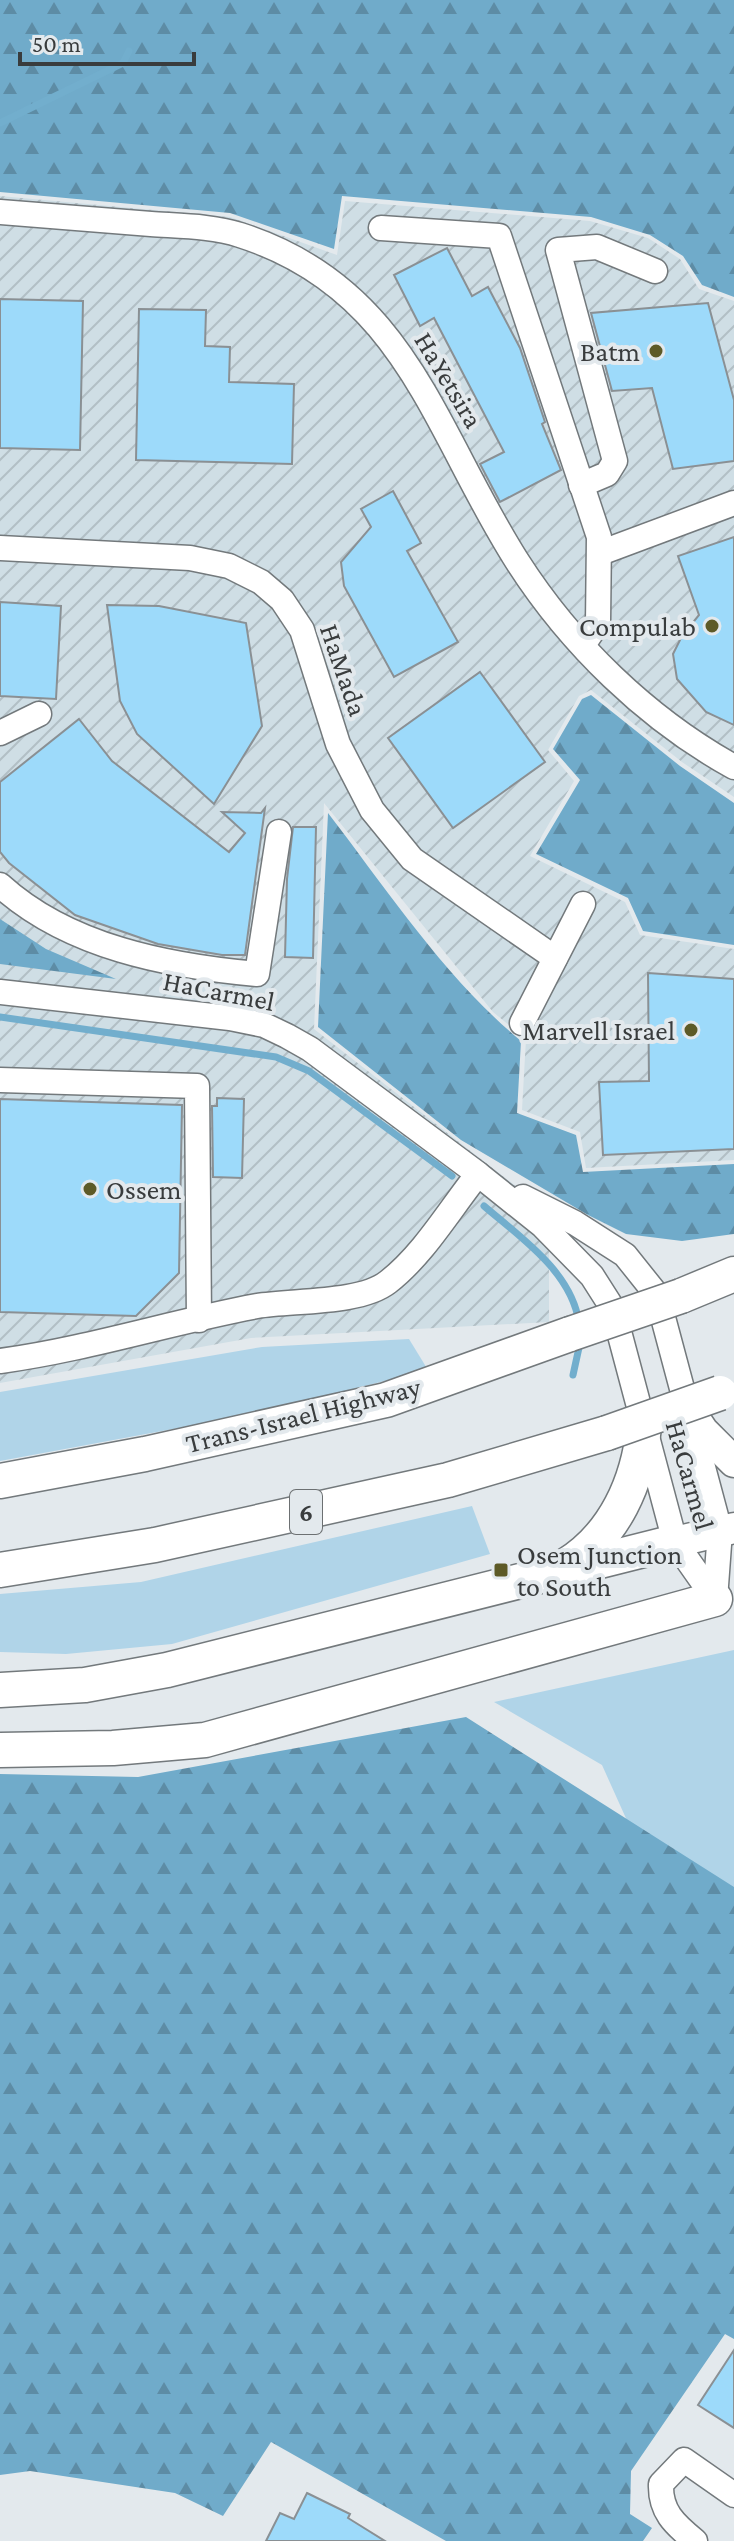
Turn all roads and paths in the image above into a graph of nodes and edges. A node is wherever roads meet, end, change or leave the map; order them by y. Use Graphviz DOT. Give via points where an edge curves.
graph roads {
  1 [pos="0,212"];
  2 [pos="381,228"];
  3 [pos="655,271"];
  4 [pos="581,485"];
  5 [pos="734,503"];
  6 [pos="0,548"];
  7 [pos="600,553"];
  8 [pos="583,645"];
  9 [pos="39,714"];
  10 [pos="0,733"];
  11 [pos="734,767"];
  12 [pos="279,832"];
  13 [pos="0,885"];
  14 [pos="583,904"];
  15 [pos="555,958"];
  16 [pos="0,992"];
  17 [pos="522,1023"];
  18 [pos="0,1080"];
  19 [pos="478,1174"];
  20 [pos="734,1274"];
  21 [pos="199,1320"];
  22 [pos="0,1361"];
  23 [pos="727,1390"];
  24 [pos="689,1410"];
  25 [pos="644,1427"];
  26 [pos="734,1462"];
  27 [pos="0,1481"];
  28 [pos="727,1530"];
  29 [pos="675,1542"];
  30 [pos="562,1568"];
  31 [pos="0,1570"];
  32 [pos="725,1596"];
  33 [pos="0,1690"];
  34 [pos="0,1750"];
  35 [pos="734,2495"];
  36 [pos="695,2541"];
  1 -- 8 [label="street, HaYetsira" via="239,234 291,256 331,282 372,317 403,354 517,561"];
  2 -- 4 [label="street" via="499,236"];
  3 -- 4 [label="street" via="597,247 558,250 615,461 607,474"];
  4 -- 7 [label="street"];
  5 -- 7 [label="street"];
  6 -- 15 [label="street, HaMada" via="190,558 229,566 261,582 282,600 302,630 338,744 372,810 412,859"];
  7 -- 8 [label="street" via="598,623"];
  8 -- 11 [label="street, HaYetsira" via="642,703"];
  9 -- 10 [label="street"];
  12 -- 13 [label="street" via="257,974 191,968 123,951 56,924"];
  14 -- 15 [label="street"];
  15 -- 17 [label="street"];
  16 -- 19 [label="street, HaCarmel" via="264,1025 310,1049"];
  18 -- 21 [label="street" via="197,1086"];
  19 -- 21 [label="street" via="387,1283 363,1293 256,1306"];
  19 -- 24 [label="street, HaCarmel" via="604,1241 644,1275 663,1313"];
  19 -- 25 [label="street, HaCarmel" via="563,1244 604,1292"];
  20 -- 27 [label="highway, Trans-Israel Highway, bridge" via="386,1400"];
  21 -- 22 [label="street"];
  23 -- 31 [label="highway, 6, bridge" via="607,1433 448,1480 155,1545"];
  24 -- 26 [label="main road"];
  24 -- 28 [label="street, HaCarmel"];
  25 -- 29 [label="street, HaCarmel"];
  25 -- 30 [label="highway" via="637,1469 610,1526 581,1557"];
  28 -- 29 [label="main road"];
  28 -- 32 [label="street, HaCarmel"];
  29 -- 30 [label="highway"];
  29 -- 32 [label="street, HaCarmel"];
  30 -- 33 [label="highway" via="167,1670 85,1685"];
  32 -- 34 [label="highway" via="205,1740"];
  35 -- 36 [label="street" via="684,2460 661,2484 661,2503 677,2527"];
}
